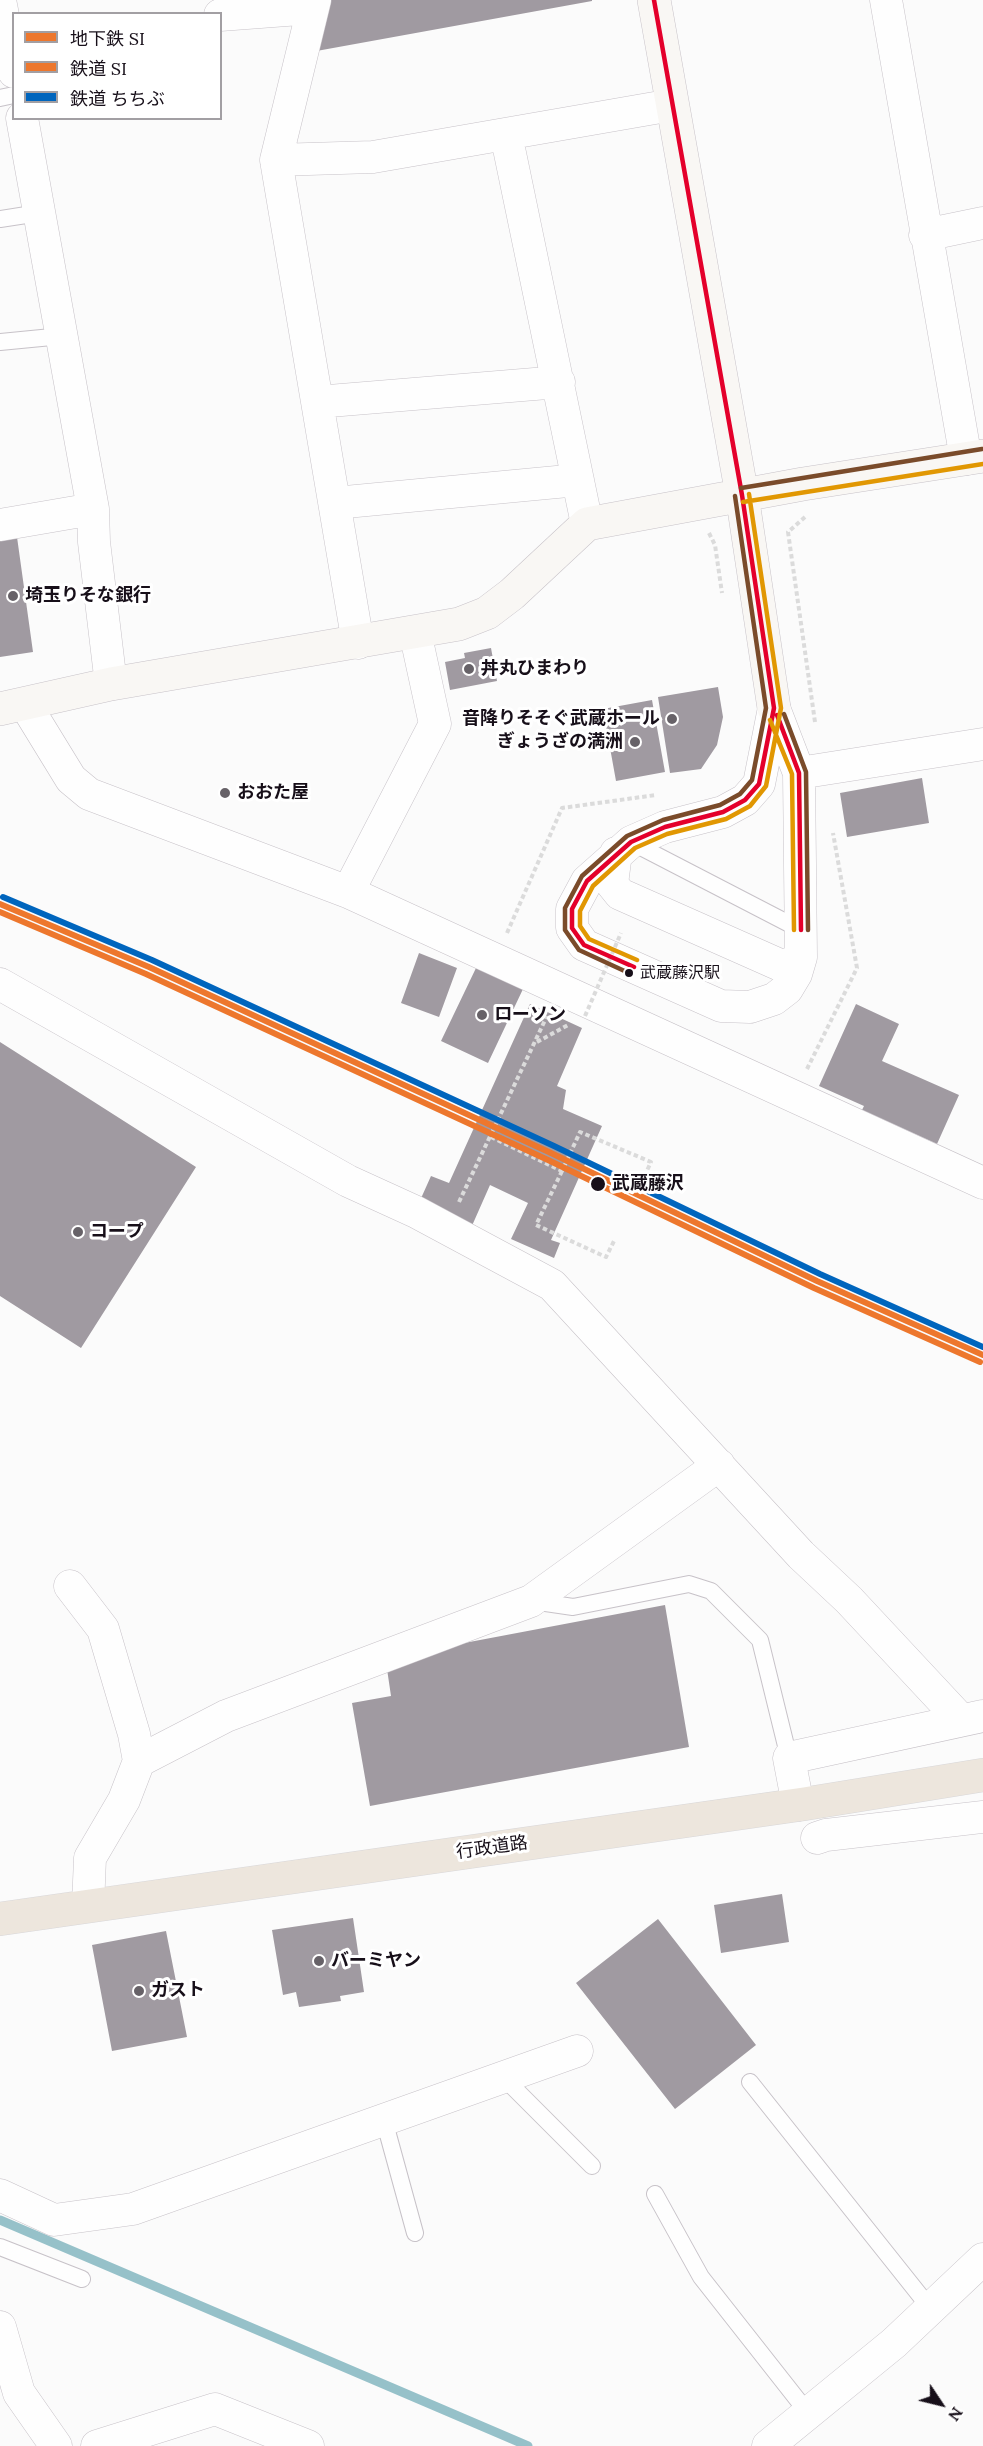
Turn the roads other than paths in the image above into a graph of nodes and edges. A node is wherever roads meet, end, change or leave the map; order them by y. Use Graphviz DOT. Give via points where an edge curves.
graph roads {
  1 [pos="0,0"];
  2 [pos="654,0"];
  3 [pos="886,0"];
  4 [pos="314,4"];
  5 [pos="222,15"];
  6 [pos="10,32"];
  7 [pos="12,52"];
  8 [pos="672,105"];
  9 [pos="22,120"];
  10 [pos="506,134"];
  11 [pos="276,160"];
  12 [pos="39,213"];
  13 [pos="0,219"];
  14 [pos="983,223"];
  15 [pos="925,235"];
  16 [pos="62,336"];
  17 [pos="0,342"];
  18 [pos="559,382"];
  19 [pos="317,402"];
  20 [pos="974,457"];
  21 [pos="578,480"];
  22 [pos="742,495"];
  23 [pos="334,503"];
  24 [pos="93,508"];
  25 [pos="587,524"];
  26 [pos="0,525"];
  27 [pos="415,632"];
  28 [pos="358,643"];
  29 [pos="111,684"];
  30 [pos="12,707"];
  31 [pos="774,708"];
  32 [pos="983,744"];
  33 [pos="799,773"];
  34 [pos="624,847"];
  35 [pos="348,892"];
  36 [pos="801,944"];
  37 [pos="0,984"];
  38 [pos="983,1183"];
  39 [pos="719,1465"];
  40 [pos="70,1586"];
  41 [pos="531,1601"];
  42 [pos="972,1718"];
  43 [pos="789,1758"];
  44 [pos="139,1761"];
  45 [pos="983,1775"];
  46 [pos="798,1805"];
  47 [pos="983,1817"];
  48 [pos="818,1839"];
  49 [pos="88,1906"];
  50 [pos="0,1919"];
  51 [pos="577,2051"];
  52 [pos="503,2077"];
  53 [pos="750,2082"];
  54 [pos="384,2120"];
  55 [pos="592,2166"];
  56 [pos="655,2194"];
  57 [pos="0,2195"];
  58 [pos="415,2233"];
  59 [pos="0,2247"];
  60 [pos="983,2259"];
  61 [pos="82,2279"];
  62 [pos="930,2308"];
  63 [pos="0,2327"];
  64 [pos="9,2395"];
  65 [pos="808,2413"];
  66 [pos="56,2446"];
  67 [pos="97,2446"];
  68 [pos="308,2446"];
  69 [pos="768,2446"];
  1 -- 6 [label="street"];
  2 -- 8 [label="street"];
  3 -- 15 [label="street"];
  4 -- 5 [label="street"];
  4 -- 11 [label="street"];
  6 -- 7 [label="street"];
  8 -- 10 [label="street"];
  8 -- 22 [label="street"];
  9 -- 12 [label="street"];
  10 -- 11 [label="street" via="373,157"];
  10 -- 18 [label="street"];
  11 -- 19 [label="street"];
  12 -- 13 [label="lane"];
  12 -- 16 [label="street"];
  14 -- 15 [label="street"];
  15 -- 20 [label="street"];
  16 -- 17 [label="lane"];
  16 -- 24 [label="street"];
  18 -- 19 [label="street"];
  18 -- 21 [label="street"];
  19 -- 23 [label="street"];
  20 -- 22 [label="street"];
  21 -- 23 [label="street"];
  21 -- 25 [label="street"];
  22 -- 25 [label="street"];
  22 -- 31 [label="street"];
  23 -- 28 [label="street"];
  24 -- 26 [label="street"];
  24 -- 29 [label="street"];
  25 -- 27 [label="street" via="532,578 487,613 459,624"];
  27 -- 28 [label="street"];
  27 -- 35 [label="street" via="435,724"];
  28 -- 29 [label="street"];
  29 -- 30 [label="street"];
  30 -- 35 [label="street" via="71,779 89,794"];
  31 -- 33 [label="street"];
  31 -- 34 [label="street" via="759,784 745,800 723,812 665,827"];
  32 -- 33 [label="street"];
  33 -- 36 [label="street"];
  34 -- 36 [label="lane"];
  34 -- 36 [label="street" via="612,884 620,894 780,965 788,965"];
  34 -- 36 [label="street" via="587,881 572,909 572,928 584,945 721,1006 750,1008 787,989 796,974"];
  35 -- 38 [label="street"];
  37 -- 39 [label="street" via="348,1181 416,1212 552,1285"];
  39 -- 41 [label="street"];
  39 -- 42 [label="street"];
  40 -- 44 [label="street" via="103,1629"];
  41 -- 43 [label="lane" via="573,1607 689,1584 711,1592 760,1640"];
  41 -- 44 [label="street" via="226,1716"];
  42 -- 43 [label="street"];
  43 -- 46 [label="street"];
  44 -- 49 [label="street" via="124,1800 90,1858"];
  45 -- 46 [label="highway, 行政道路"];
  46 -- 49 [label="highway, 行政道路"];
  47 -- 48 [label="street"];
  49 -- 50 [label="highway, 行政道路"];
  51 -- 52 [label="street"];
  52 -- 54 [label="street"];
  52 -- 55 [label="lane"];
  53 -- 62 [label="lane"];
  54 -- 57 [label="street" via="133,2209 54,2220"];
  54 -- 58 [label="lane"];
  56 -- 65 [label="lane" via="701,2277"];
  59 -- 61 [label="lane"];
  60 -- 62 [label="street"];
  62 -- 65 [label="street" via="894,2343"];
  63 -- 64 [label="street"];
  64 -- 66 [label="street"];
  65 -- 69 [label="street"];
  67 -- 68 [label="street" via="215,2409"];
}
